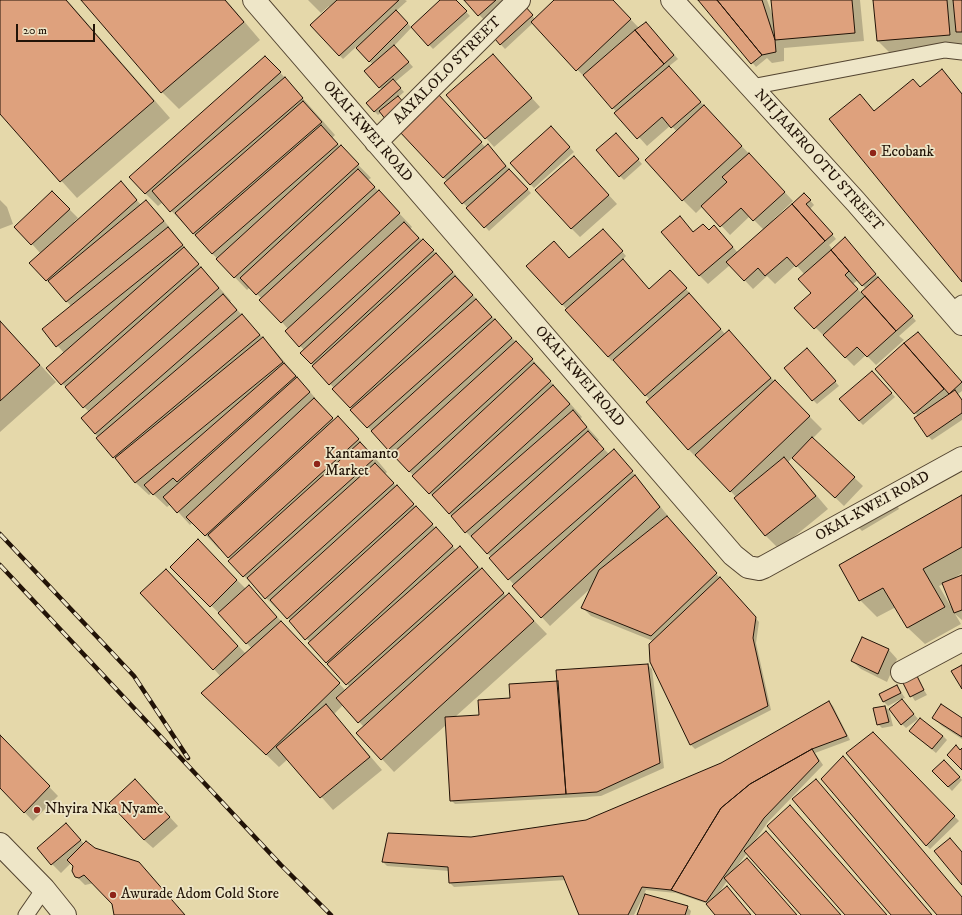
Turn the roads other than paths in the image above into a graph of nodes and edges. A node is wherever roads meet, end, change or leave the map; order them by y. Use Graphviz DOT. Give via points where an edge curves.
graph roads {
  1 [pos="254,0"];
  2 [pos="519,0"];
  3 [pos="672,0"];
  4 [pos="962,52"];
  5 [pos="751,87"];
  6 [pos="376,142"];
  7 [pos="958,313"];
  8 [pos="962,458"];
  9 [pos="962,640"];
  10 [pos="902,672"];
  11 [pos="0,844"];
  12 [pos="44,889"];
  13 [pos="26,915"];
  14 [pos="65,915"];
  1 -- 6 [label="street, OKAI-KWEI ROAD"];
  2 -- 6 [label="street, AAYALOLO STREET"];
  3 -- 5 [label="street, NII JAAFRO OTU STREET"];
  4 -- 5 [label="lane" via="945,50"];
  5 -- 7 [label="street, NII JAAFRO OTU STREET"];
  6 -- 8 [label="street, OKAI-KWEI ROAD" via="733,555 748,567 764,567"];
  9 -- 10 [label="street"];
  11 -- 12 [label="street"];
  12 -- 13 [label="lane"];
  12 -- 14 [label="street"];
}
